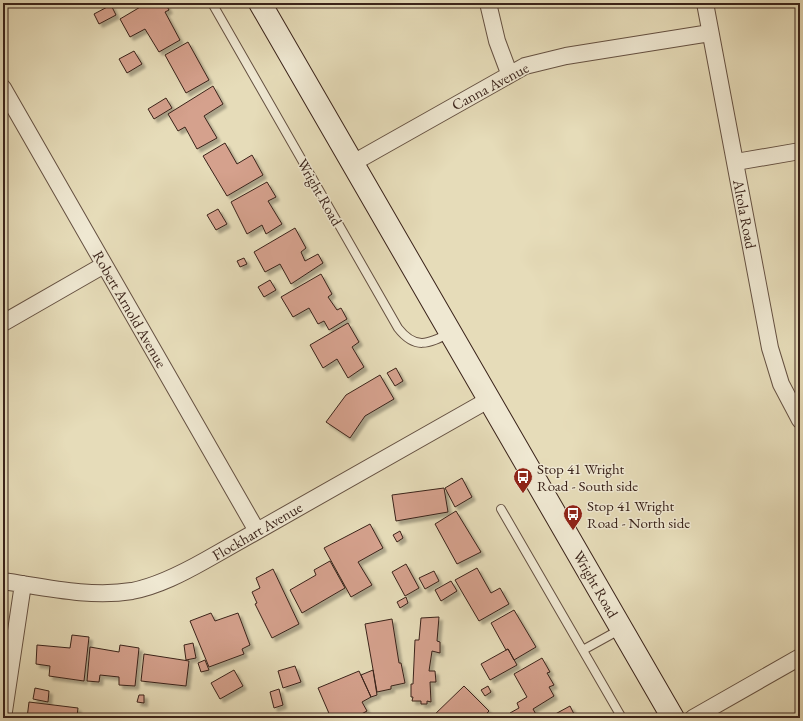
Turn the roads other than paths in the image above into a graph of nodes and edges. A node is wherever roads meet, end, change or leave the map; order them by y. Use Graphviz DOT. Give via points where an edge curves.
graph roads {
  1 [pos="212,3"];
  2 [pos="260,3"];
  3 [pos="488,3"];
  4 [pos="705,3"];
  5 [pos="710,33"];
  6 [pos="509,73"];
  7 [pos="3,88"];
  8 [pos="800,151"];
  9 [pos="736,162"];
  10 [pos="353,163"];
  11 [pos="104,265"];
  12 [pos="3,323"];
  13 [pos="451,332"];
  14 [pos="794,396"];
  15 [pos="490,399"];
  16 [pos="800,420"];
  17 [pos="501,509"];
  18 [pos="257,531"];
  19 [pos="3,581"];
  20 [pos="23,584"];
  21 [pos="621,628"];
  22 [pos="583,650"];
  23 [pos="800,657"];
  24 [pos="3,718"];
  25 [pos="622,718"];
  26 [pos="673,718"];
  27 [pos="693,718"];
  1 -- 13 [label="lane, Wright Road" via="398,328 405,336 420,343 431,342"];
  2 -- 10 [label="main road, Wright Road"];
  3 -- 6 [label="street" via="497,42"];
  4 -- 5 [label="street, Altola Road"];
  5 -- 6 [label="street, Canna Avenue" via="566,56 525,66"];
  5 -- 9 [label="street, Altola Road"];
  6 -- 10 [label="street, Canna Avenue"];
  7 -- 11 [label="street, Robert Arnold Avenue"];
  8 -- 9 [label="street"];
  9 -- 14 [label="street, Altola Road" via="771,354 774,366"];
  10 -- 13 [label="main road, Wright Road"];
  11 -- 12 [label="street"];
  11 -- 18 [label="street, Robert Arnold Avenue"];
  13 -- 15 [label="main road, Wright Road"];
  14 -- 16 [label="street, Altola Road"];
  15 -- 18 [label="street, Flockhart Avenue"];
  15 -- 21 [label="main road, Wright Road"];
  17 -- 22 [label="lane"];
  18 -- 20 [label="street, Flockhart Avenue" via="183,572 133,590 85,592"];
  19 -- 20 [label="street, Flockhart Avenue"];
  20 -- 24 [label="street"];
  21 -- 22 [label="lane, Wright Road"];
  21 -- 26 [label="main road, Wright Road"];
  22 -- 25 [label="lane"];
  23 -- 27 [label="street"];
}
